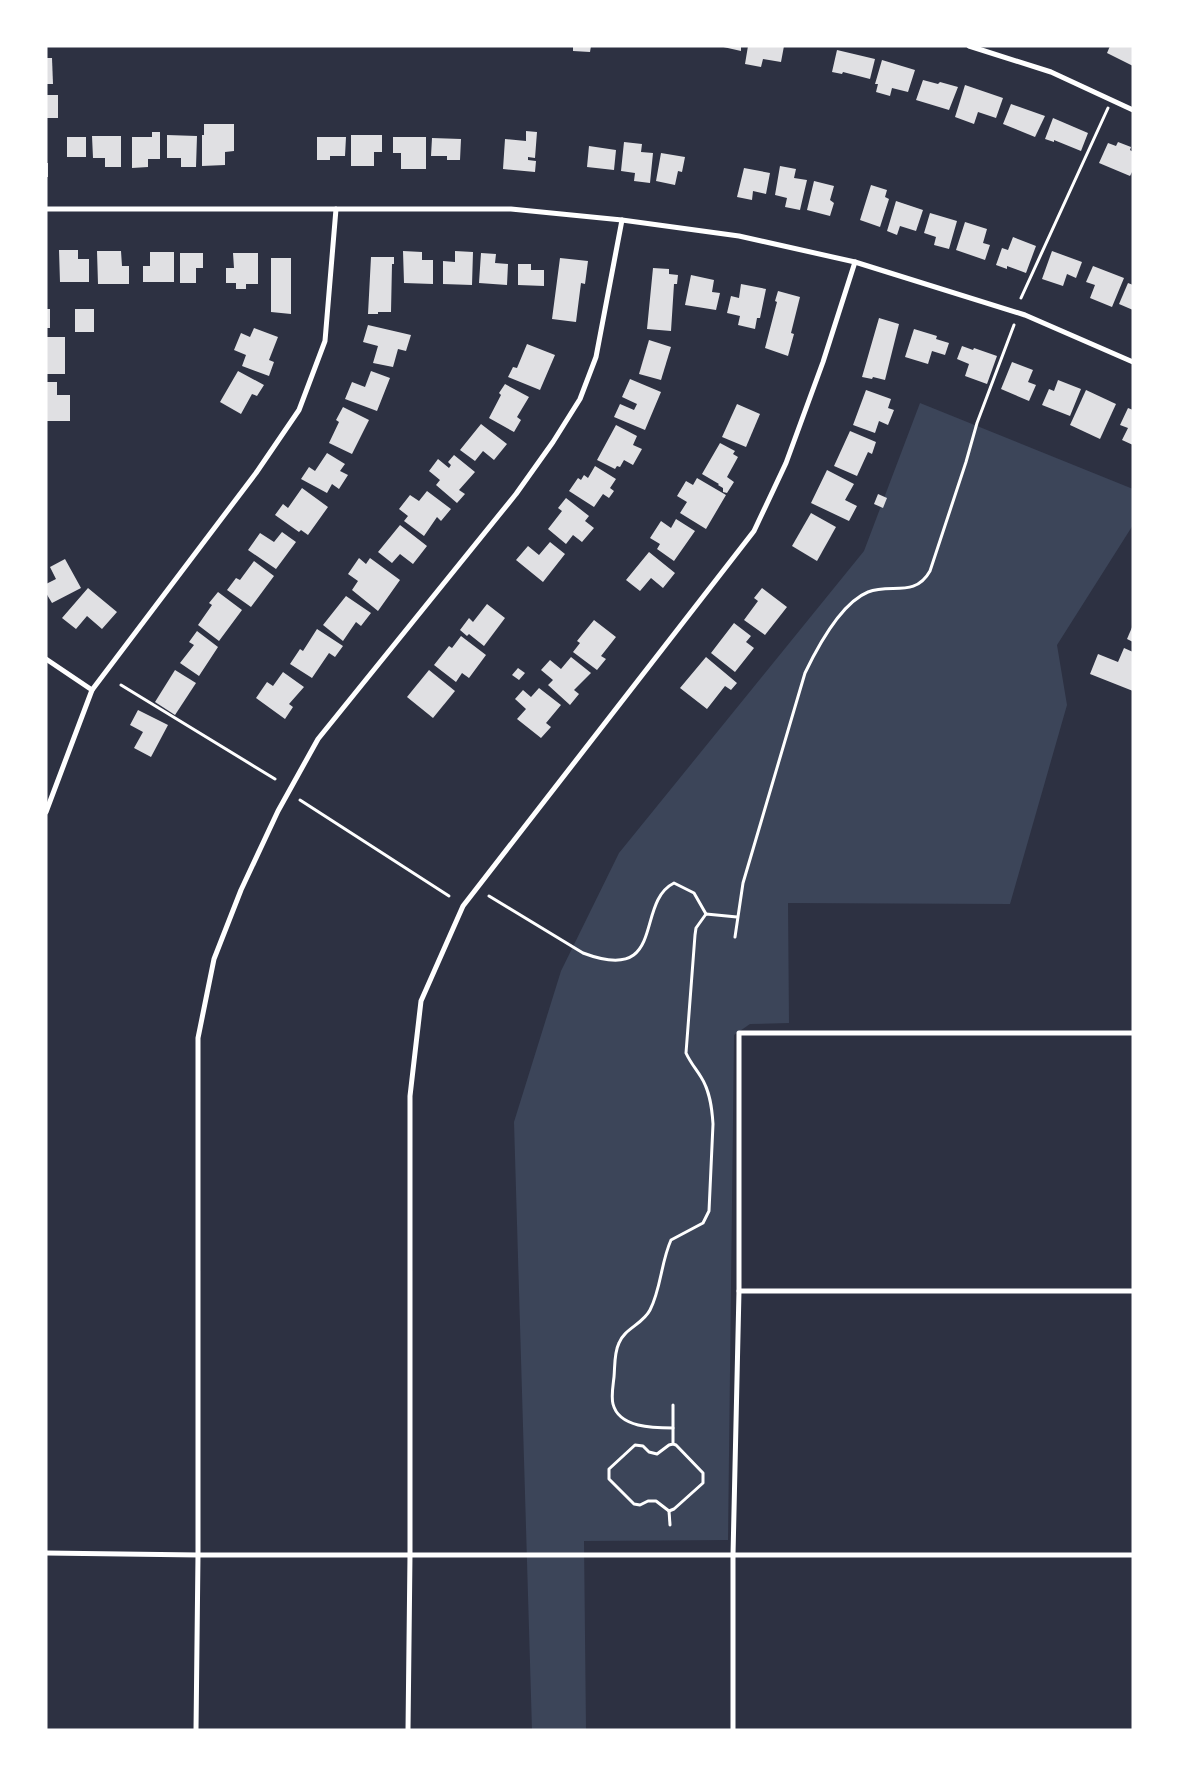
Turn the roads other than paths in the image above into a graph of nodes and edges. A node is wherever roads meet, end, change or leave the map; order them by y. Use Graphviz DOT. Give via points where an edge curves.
graph roads {
  1 [pos="969,46"];
  2 [pos="1133,110"];
  3 [pos="46,209"];
  4 [pos="336,209"];
  5 [pos="622,220"];
  6 [pos="855,262"];
  7 [pos="1133,362"];
  8 [pos="46,659"];
  9 [pos="92,690"];
  10 [pos="46,812"];
  11 [pos="1133,1033"];
  12 [pos="739,1291"];
  13 [pos="1133,1291"];
  14 [pos="46,1553"];
  15 [pos="198,1555"];
  16 [pos="410,1555"];
  17 [pos="733,1555"];
  18 [pos="1133,1555"];
  19 [pos="196,1730"];
  20 [pos="408,1730"];
  21 [pos="734,1730"];
  1 -- 2 [label="street" via="1051,72"];
  3 -- 4 [label="street"];
  4 -- 5 [label="street" via="511,209"];
  4 -- 9 [label="street" via="325,341 299,410 256,473"];
  5 -- 6 [label="street" via="739,236"];
  5 -- 15 [label="street" via="596,357 580,399 516,494 318,739 278,811 241,890 214,959 198,1038"];
  6 -- 7 [label="street" via="1025,315"];
  6 -- 16 [label="street" via="786,463 754,531 463,906 421,1001 410,1096"];
  8 -- 9 [label="street"];
  9 -- 10 [label="street"];
  11 -- 12 [label="street" via="739,1033"];
  12 -- 13 [label="street"];
  12 -- 17 [label="street"];
  14 -- 15 [label="street"];
  15 -- 16 [label="street"];
  15 -- 19 [label="street"];
  16 -- 17 [label="street"];
  16 -- 20 [label="street"];
  17 -- 18 [label="street"];
  17 -- 21 [label="street"];
}
